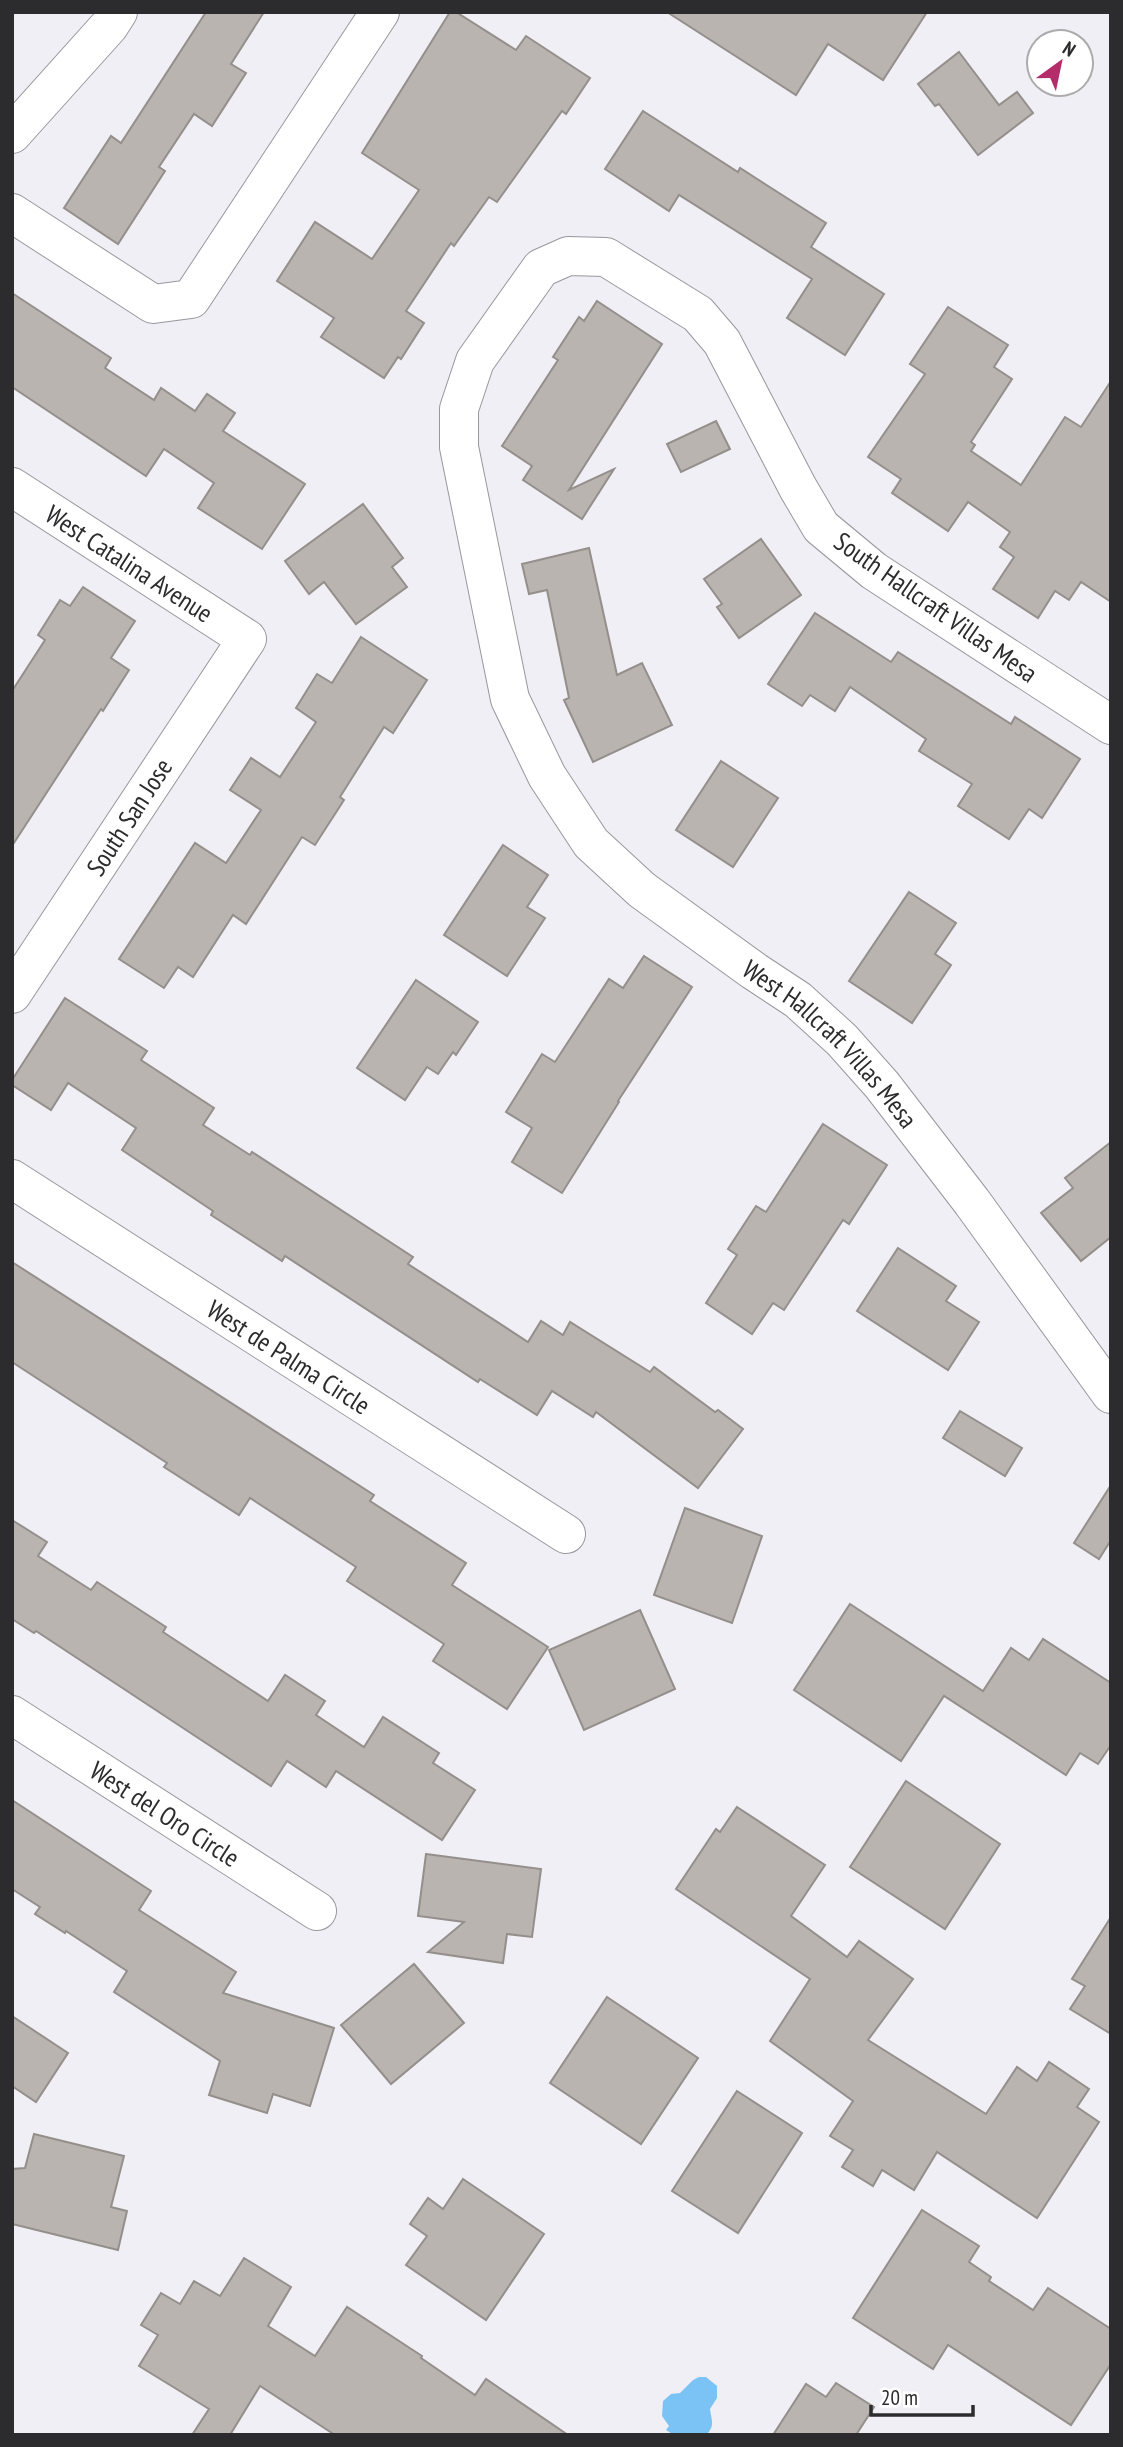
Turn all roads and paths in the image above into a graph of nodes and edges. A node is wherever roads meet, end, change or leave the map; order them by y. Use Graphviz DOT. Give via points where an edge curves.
graph roads {
  1 [pos="118,12"];
  2 [pos="380,12"];
  3 [pos="12,134"];
  4 [pos="12,213"];
  5 [pos="12,487"];
  6 [pos="247,639"];
  7 [pos="523,725"];
  8 [pos="1111,725"];
  9 [pos="12,994"];
  10 [pos="12,1179"];
  11 [pos="1111,1394"];
  12 [pos="566,1534"];
  13 [pos="12,1715"];
  14 [pos="317,1911"];
  1 -- 3 [label="street"];
  2 -- 4 [label="street" via="191,299 153,304"];
  5 -- 6 [label="street, West Catalina Avenue"];
  6 -- 9 [label="street, South San Jose"];
  7 -- 8 [label="street, South Hallcraft Villas Mesa" via="510,699 479,548 459,447 459,409 475,361 541,268 568,256 606,257 698,314 722,342 821,527 874,572"];
  7 -- 11 [label="street, West Hallcraft Villas Mesa" via="547,776 591,843 642,890 798,1000 842,1040 972,1202"];
  10 -- 12 [label="street, West de Palma Circle"];
  13 -- 14 [label="street, West del Oro Circle"];
}
